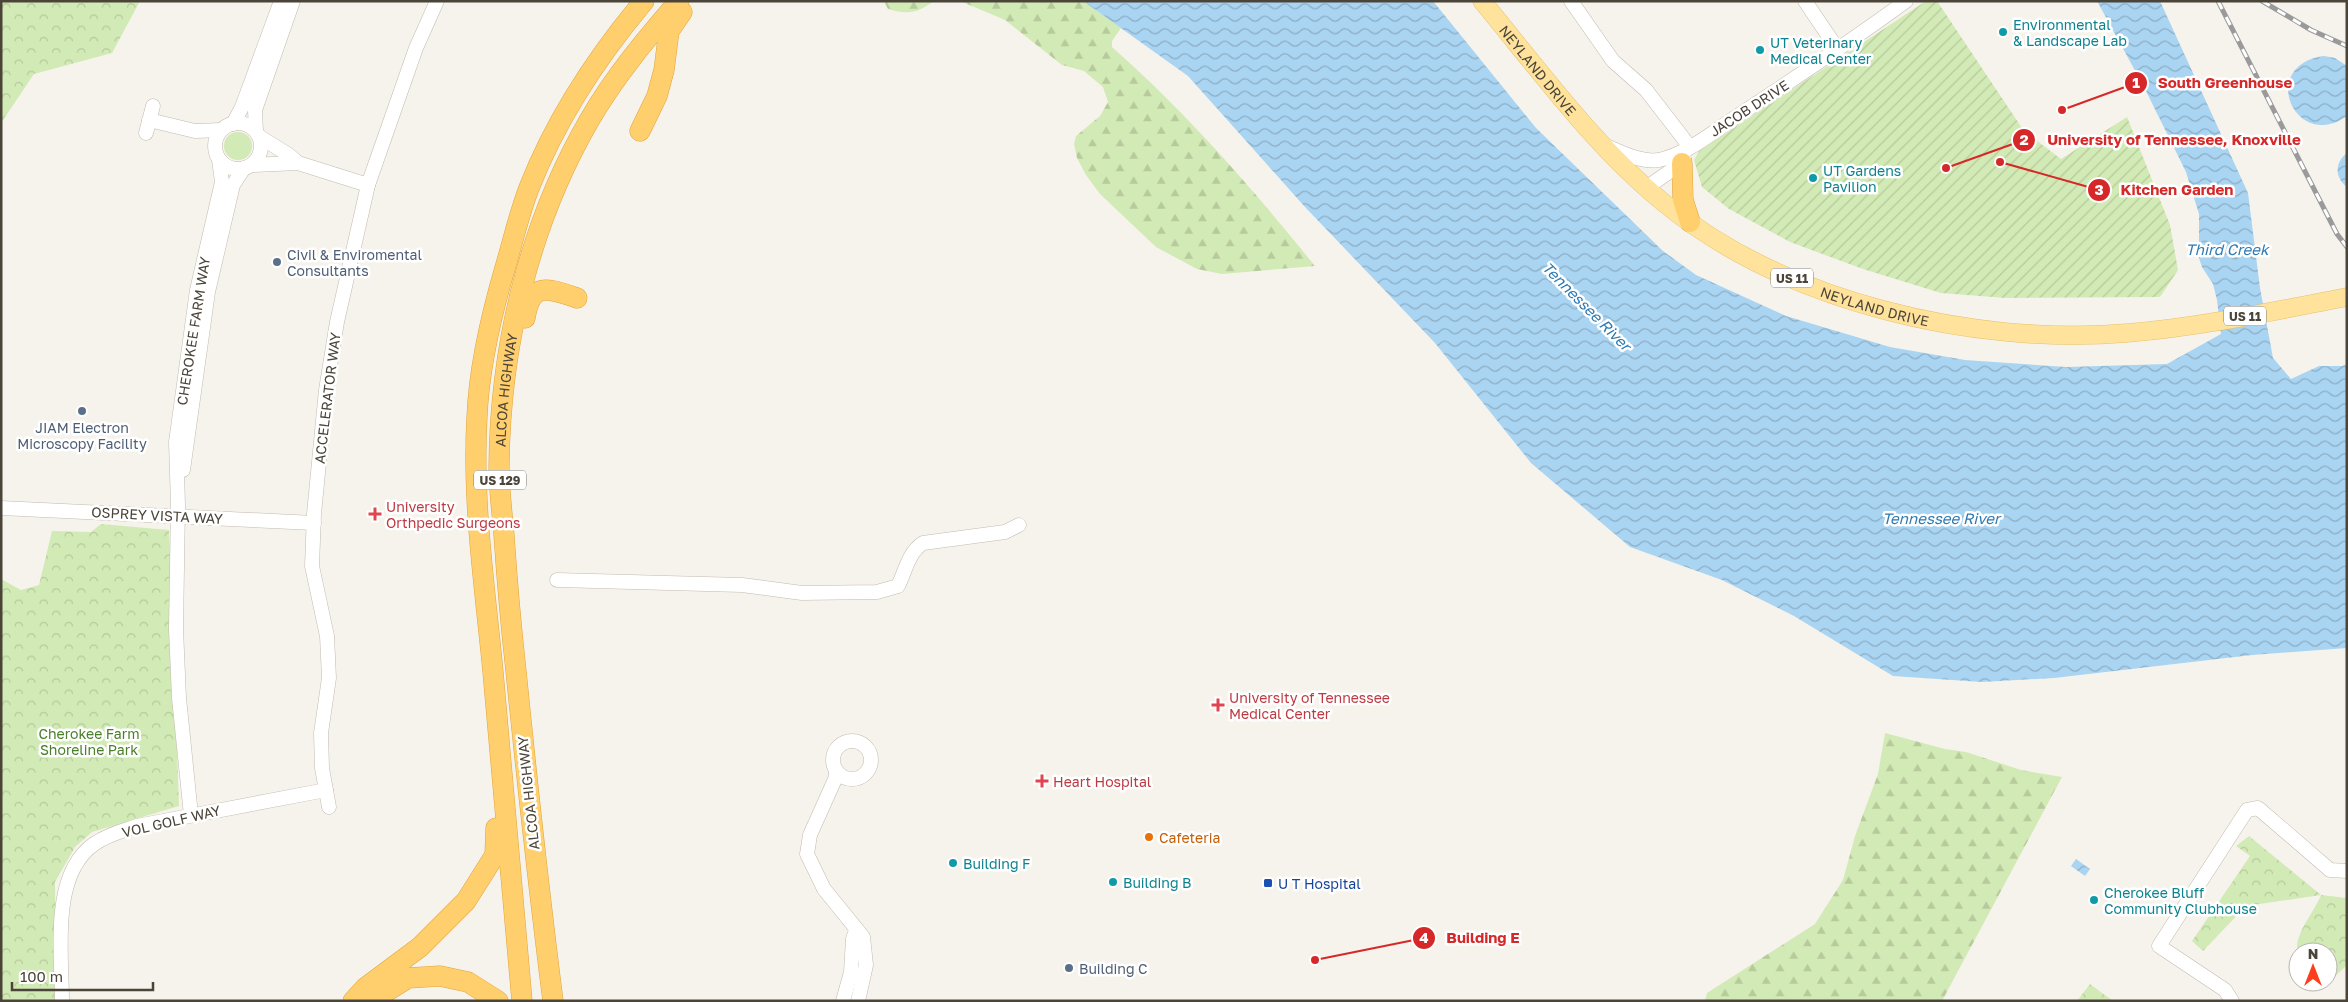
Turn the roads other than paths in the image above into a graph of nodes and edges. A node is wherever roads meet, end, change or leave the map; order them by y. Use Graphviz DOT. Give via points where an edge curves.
graph roads {
  1 [pos="281,1"];
  2 [pos="293,1"];
  3 [pos="437,1"];
  4 [pos="644,1"];
  5 [pos="678,1"];
  6 [pos="690,1"];
  7 [pos="1482,1"];
  8 [pos="1571,1"];
  9 [pos="1805,1"];
  10 [pos="1906,1"];
  11 [pos="1838,50"];
  12 [pos="152,106"];
  13 [pos="227,127"];
  14 [pos="195,131"];
  15 [pos="640,131"];
  16 [pos="258,135"];
  17 [pos="1600,143"];
  18 [pos="217,155"];
  19 [pos="1686,155"];
  20 [pos="298,163"];
  21 [pos="248,167"];
  22 [pos="368,184"];
  23 [pos="1646,188"];
  24 [pos="1690,222"];
  25 [pos="2347,297"];
  26 [pos="577,298"];
  27 [pos="1,508"];
  28 [pos="178,511"];
  29 [pos="314,523"];
  30 [pos="1019,526"];
  31 [pos="505,549"];
  32 [pos="557,580"];
  33 [pos="490,640"];
  34 [pos="842,775"];
  35 [pos="326,790"];
  36 [pos="329,807"];
  37 [pos="191,815"];
  38 [pos="2347,872"];
  39 [pos="856,930"];
  40 [pos="62,1001"];
  41 [pos="353,1001"];
  42 [pos="371,1001"];
  43 [pos="498,1001"];
  44 [pos="522,1001"];
  45 [pos="553,1001"];
  46 [pos="843,1001"];
  47 [pos="858,1001"];
  48 [pos="2232,1001"];
  1 -- 13 [label="street" via="242,107"];
  2 -- 16 [label="street" via="255,110"];
  3 -- 22 [label="street, ACCELERATOR WAY" via="416,48"];
  4 -- 33 [label="highway, ALCOA HIGHWAY / US 129" via="576,94 549,144 529,188 497,295 484,358 476,434 480,532"];
  5 -- 31 [label="highway, ALCOA HIGHWAY / US 129" via="636,51 591,118 559,179 532,254 512,332 501,420 499,470"];
  6 -- 15 [label="highway" via="669,31 657,96"];
  7 -- 17 [label="main road, NEYLAND DRIVE / US 11"];
  8 -- 19 [label="street" via="1613,61 1646,90"];
  9 -- 11 [label="street"];
  10 -- 11 [label="street, JACOB DRIVE"];
  11 -- 19 [label="street, JACOB DRIVE"];
  12 -- 14 [label="street" via="147,127"];
  13 -- 14 [label="street"];
  13 -- 16 [label="street" via="246,124"];
  13 -- 18 [label="street" via="217,136"];
  14 -- 18 [label="street"];
  16 -- 20 [label="street"];
  16 -- 21 [label="street" via="260,152"];
  17 -- 19 [label="street, JACOB DRIVE" via="1642,159"];
  17 -- 23 [label="main road, NEYLAND DRIVE / US 11"];
  18 -- 21 [label="street" via="230,168"];
  18 -- 28 [label="street, CHEROKEE FARM WAY" via="222,182 197,290 176,442"];
  19 -- 23 [label="street, JACOB DRIVE"];
  19 -- 24 [label="highway" via="1683,200"];
  20 -- 21 [label="street"];
  20 -- 22 [label="street"];
  21 -- 28 [label="street, CHEROKEE FARM WAY" via="233,185 208,292"];
  22 -- 29 [label="street, ACCELERATOR WAY" via="337,322 326,390"];
  23 -- 24 [label="main road, NEYLAND DRIVE / US 11"];
  24 -- 25 [label="main road, NEYLAND DRIVE / US 11" via="1763,266 1818,290 1903,315 2038,335 2162,330"];
  26 -- 31 [label="highway" via="539,290 533,294 526,313 515,371"];
  27 -- 28 [label="street, OSPREY VISTA WAY"];
  28 -- 29 [label="street, OSPREY VISTA WAY"];
  28 -- 37 [label="street, CHEROKEE FARM WAY" via="176,629"];
  29 -- 35 [label="street, ACCELERATOR WAY" via="312,566 326,636 328,669 322,733"];
  30 -- 32 [label="street" via="1005,532 923,543 907,561 898,586 877,592 802,592 742,586"];
  31 -- 45 [label="highway, ALCOA HIGHWAY / US 129" via="528,798"];
  33 -- 41 [label="highway" via="498,788 495,855 466,901 420,947 365,988"];
  33 -- 44 [label="highway, ALCOA HIGHWAY / US 129"];
  34 -- 39 [label="street" via="814,847 812,866 824,889"];
  35 -- 36 [label="street, ACCELERATOR WAY"];
  35 -- 37 [label="street, VOL GOLF WAY"];
  37 -- 40 [label="street, VOL GOLF WAY" via="137,826 108,836 92,846 78,861 68,880 62,904"];
  38 -- 48 [label="street" via="2330,870 2258,808 2247,810 2159,946 2225,990"];
  39 -- 46 [label="street" via="851,972"];
  39 -- 47 [label="street" via="863,937 866,966"];
  42 -- 43 [label="highway" via="408,978 440,976 468,982"];
}
